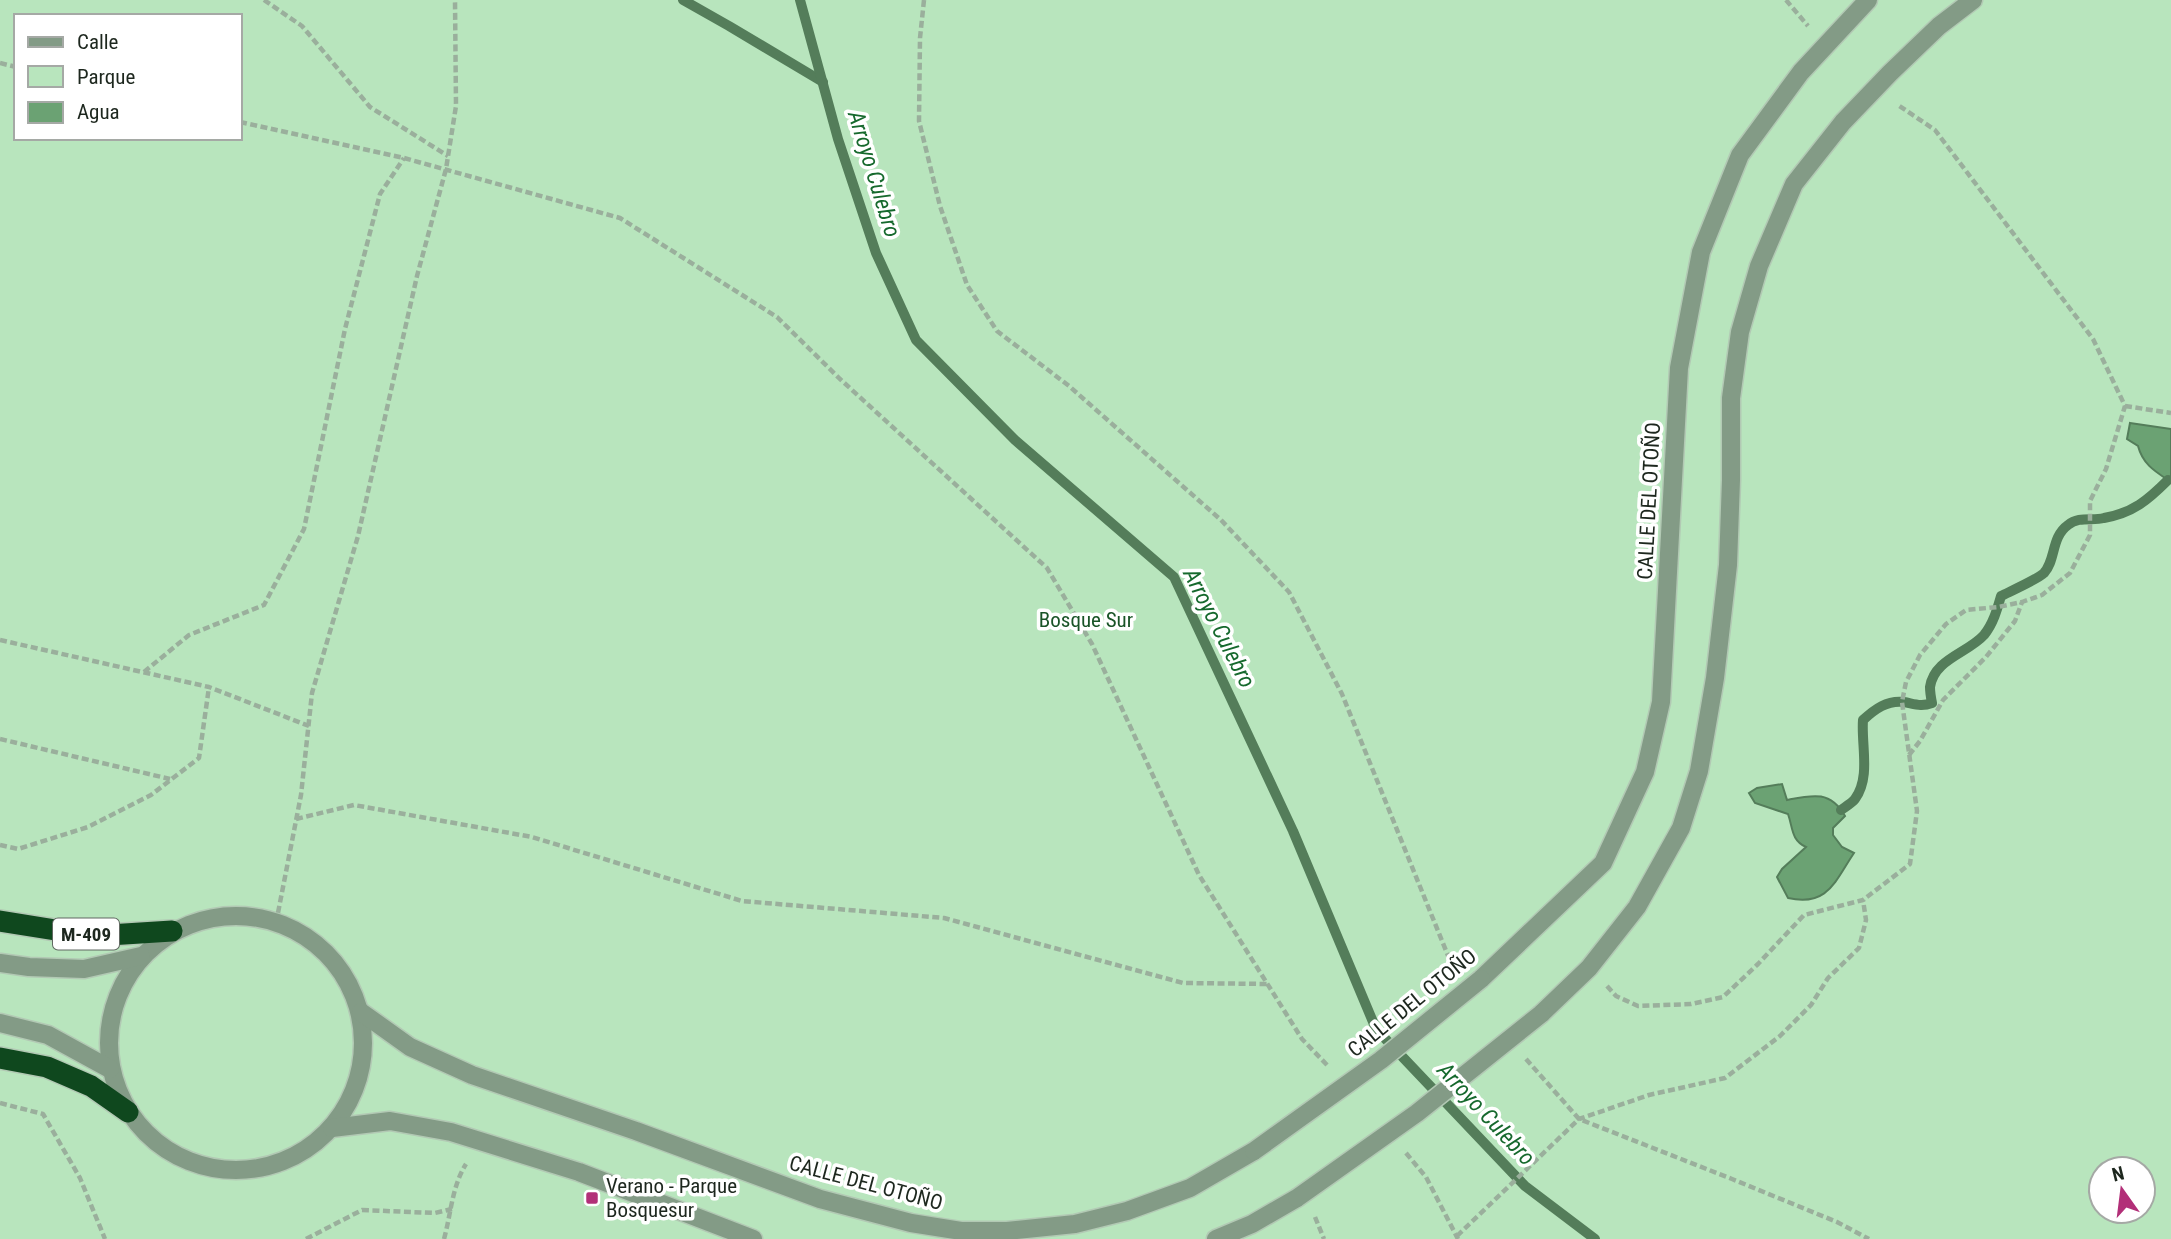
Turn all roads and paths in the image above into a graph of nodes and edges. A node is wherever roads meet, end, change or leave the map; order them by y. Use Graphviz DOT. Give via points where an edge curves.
graph roads {
  1 [pos="264,0"];
  2 [pos="455,0"];
  3 [pos="924,0"];
  4 [pos="1868,0"];
  5 [pos="1973,0"];
  6 [pos="1874,89"];
  7 [pos="242,122"];
  8 [pos="448,156"];
  9 [pos="404,158"];
  10 [pos="446,169"];
  11 [pos="2125,406"];
  12 [pos="2171,413"];
  13 [pos="2022,602"];
  14 [pos="0,640"];
  15 [pos="144,672"];
  16 [pos="209,687"];
  17 [pos="309,726"];
  18 [pos="0,738"];
  19 [pos="1908,756"];
  20 [pos="171,779"];
  21 [pos="296,819"];
  22 [pos="0,845"];
  23 [pos="1863,900"];
  24 [pos="0,921"];
  25 [pos="276,923"];
  26 [pos="172,931"];
  27 [pos="141,957"];
  28 [pos="0,962"];
  29 [pos="1590,968"];
  30 [pos="1454,971"];
  31 [pos="1268,984"];
  32 [pos="361,1012"];
  33 [pos="0,1023"];
  34 [pos="1523,1057"];
  35 [pos="0,1058"];
  36 [pos="1331,1068"];
  37 [pos="110,1069"];
  38 [pos="0,1103"];
  39 [pos="128,1112"];
  40 [pos="1579,1119"];
  41 [pos="332,1128"];
  42 [pos="1401,1147"];
  43 [pos="478,1165"];
  44 [pos="452,1209"];
  45 [pos="1457,1237"];
  46 [pos="105,1239"];
  47 [pos="306,1239"];
  48 [pos="444,1239"];
  49 [pos="753,1239"];
  50 [pos="1216,1239"];
  51 [pos="1869,1239"];
  1 -- 8 [label="path" via="302,26 370,107"];
  2 -- 8 [label="path" via="456,106"];
  3 -- 30 [label="path" via="919,121 940,206 967,285 997,331 1069,386 1221,520 1289,592 1342,694"];
  4 -- 32 [label="street, CALLE DEL OTOÑO, bridge" via="1801,72 1740,155 1701,252 1679,368 1661,702 1645,772 1603,863 1481,979 1381,1060 1254,1151 1190,1188 1127,1211 1075,1224 961,1231 820,1199 472,1075 410,1047"];
  5 -- 6 [label="street"];
  6 -- 11 [label="path" via="1935,130 2093,339"];
  6 -- 29 [label="street" via="1794,184 1759,266 1740,332 1731,398 1728,565 1699,771 1669,851 1637,907"];
  7 -- 9 [label="path"];
  8 -- 10 [label="path"];
  9 -- 10 [label="path"];
  9 -- 15 [label="path" via="380,194 345,329 304,529 264,605 189,635"];
  10 -- 17 [label="path" via="416,276 358,536 312,693"];
  10 -- 31 [label="path" via="620,218 778,317 1047,568 1093,644 1199,875"];
  11 -- 12 [label="path"];
  11 -- 13 [label="path" via="2106,469 2090,501 2090,535 2070,573 2042,595"];
  13 -- 19 [label="path" via="2015,621 1943,700"];
  13 -- 19 [label="path" via="1966,610 1946,624 1920,654 1902,702"];
  14 -- 15 [label="path"];
  15 -- 16 [label="path"];
  16 -- 17 [label="path"];
  16 -- 20 [label="path" via="199,758"];
  17 -- 21 [label="path"];
  18 -- 20 [label="path"];
  19 -- 23 [label="path" via="1917,811 1910,864"];
  20 -- 22 [label="path" via="151,795 88,827 18,849"];
  21 -- 25 [label="path"];
  21 -- 31 [label="path" via="354,805 532,837 742,901 944,918 1183,983"];
  23 -- 29 [label="path" via="1804,915 1723,997 1691,1004 1638,1006 1616,996"];
  23 -- 40 [label="path" via="1866,920 1859,948 1780,1036 1725,1078 1649,1095"];
  24 -- 26 [label="highway, M-409" via="93,936"];
  25 -- 26 [label="street" via="252,915"];
  25 -- 32 [label="street" via="301,931 344,972"];
  26 -- 27 [label="street"];
  27 -- 28 [label="street" via="85,969"];
  27 -- 37 [label="street" via="115,1000 108,1040"];
  29 -- 50 [label="street, bridge" via="1541,1014 1417,1113 1297,1198"];
  31 -- 36 [label="path" via="1302,1039"];
  32 -- 41 [label="street" via="365,1055 357,1087"];
  33 -- 37 [label="street" via="48,1035"];
  34 -- 40 [label="path"];
  35 -- 39 [label="highway" via="47,1068 91,1086"];
  37 -- 39 [label="street"];
  38 -- 46 [label="path" via="43,1114 80,1178"];
  39 -- 41 [label="street" via="154,1142 203,1167 259,1169 301,1154"];
  40 -- 45 [label="path"];
  40 -- 51 [label="path"];
  41 -- 49 [label="street" via="390,1121 451,1132 579,1172"];
  42 -- 45 [label="path" via="1426,1177"];
  43 -- 44 [label="path" via="465,1164 454,1186"];
  44 -- 47 [label="path" via="435,1213 362,1210"];
  44 -- 48 [label="path"];
}
